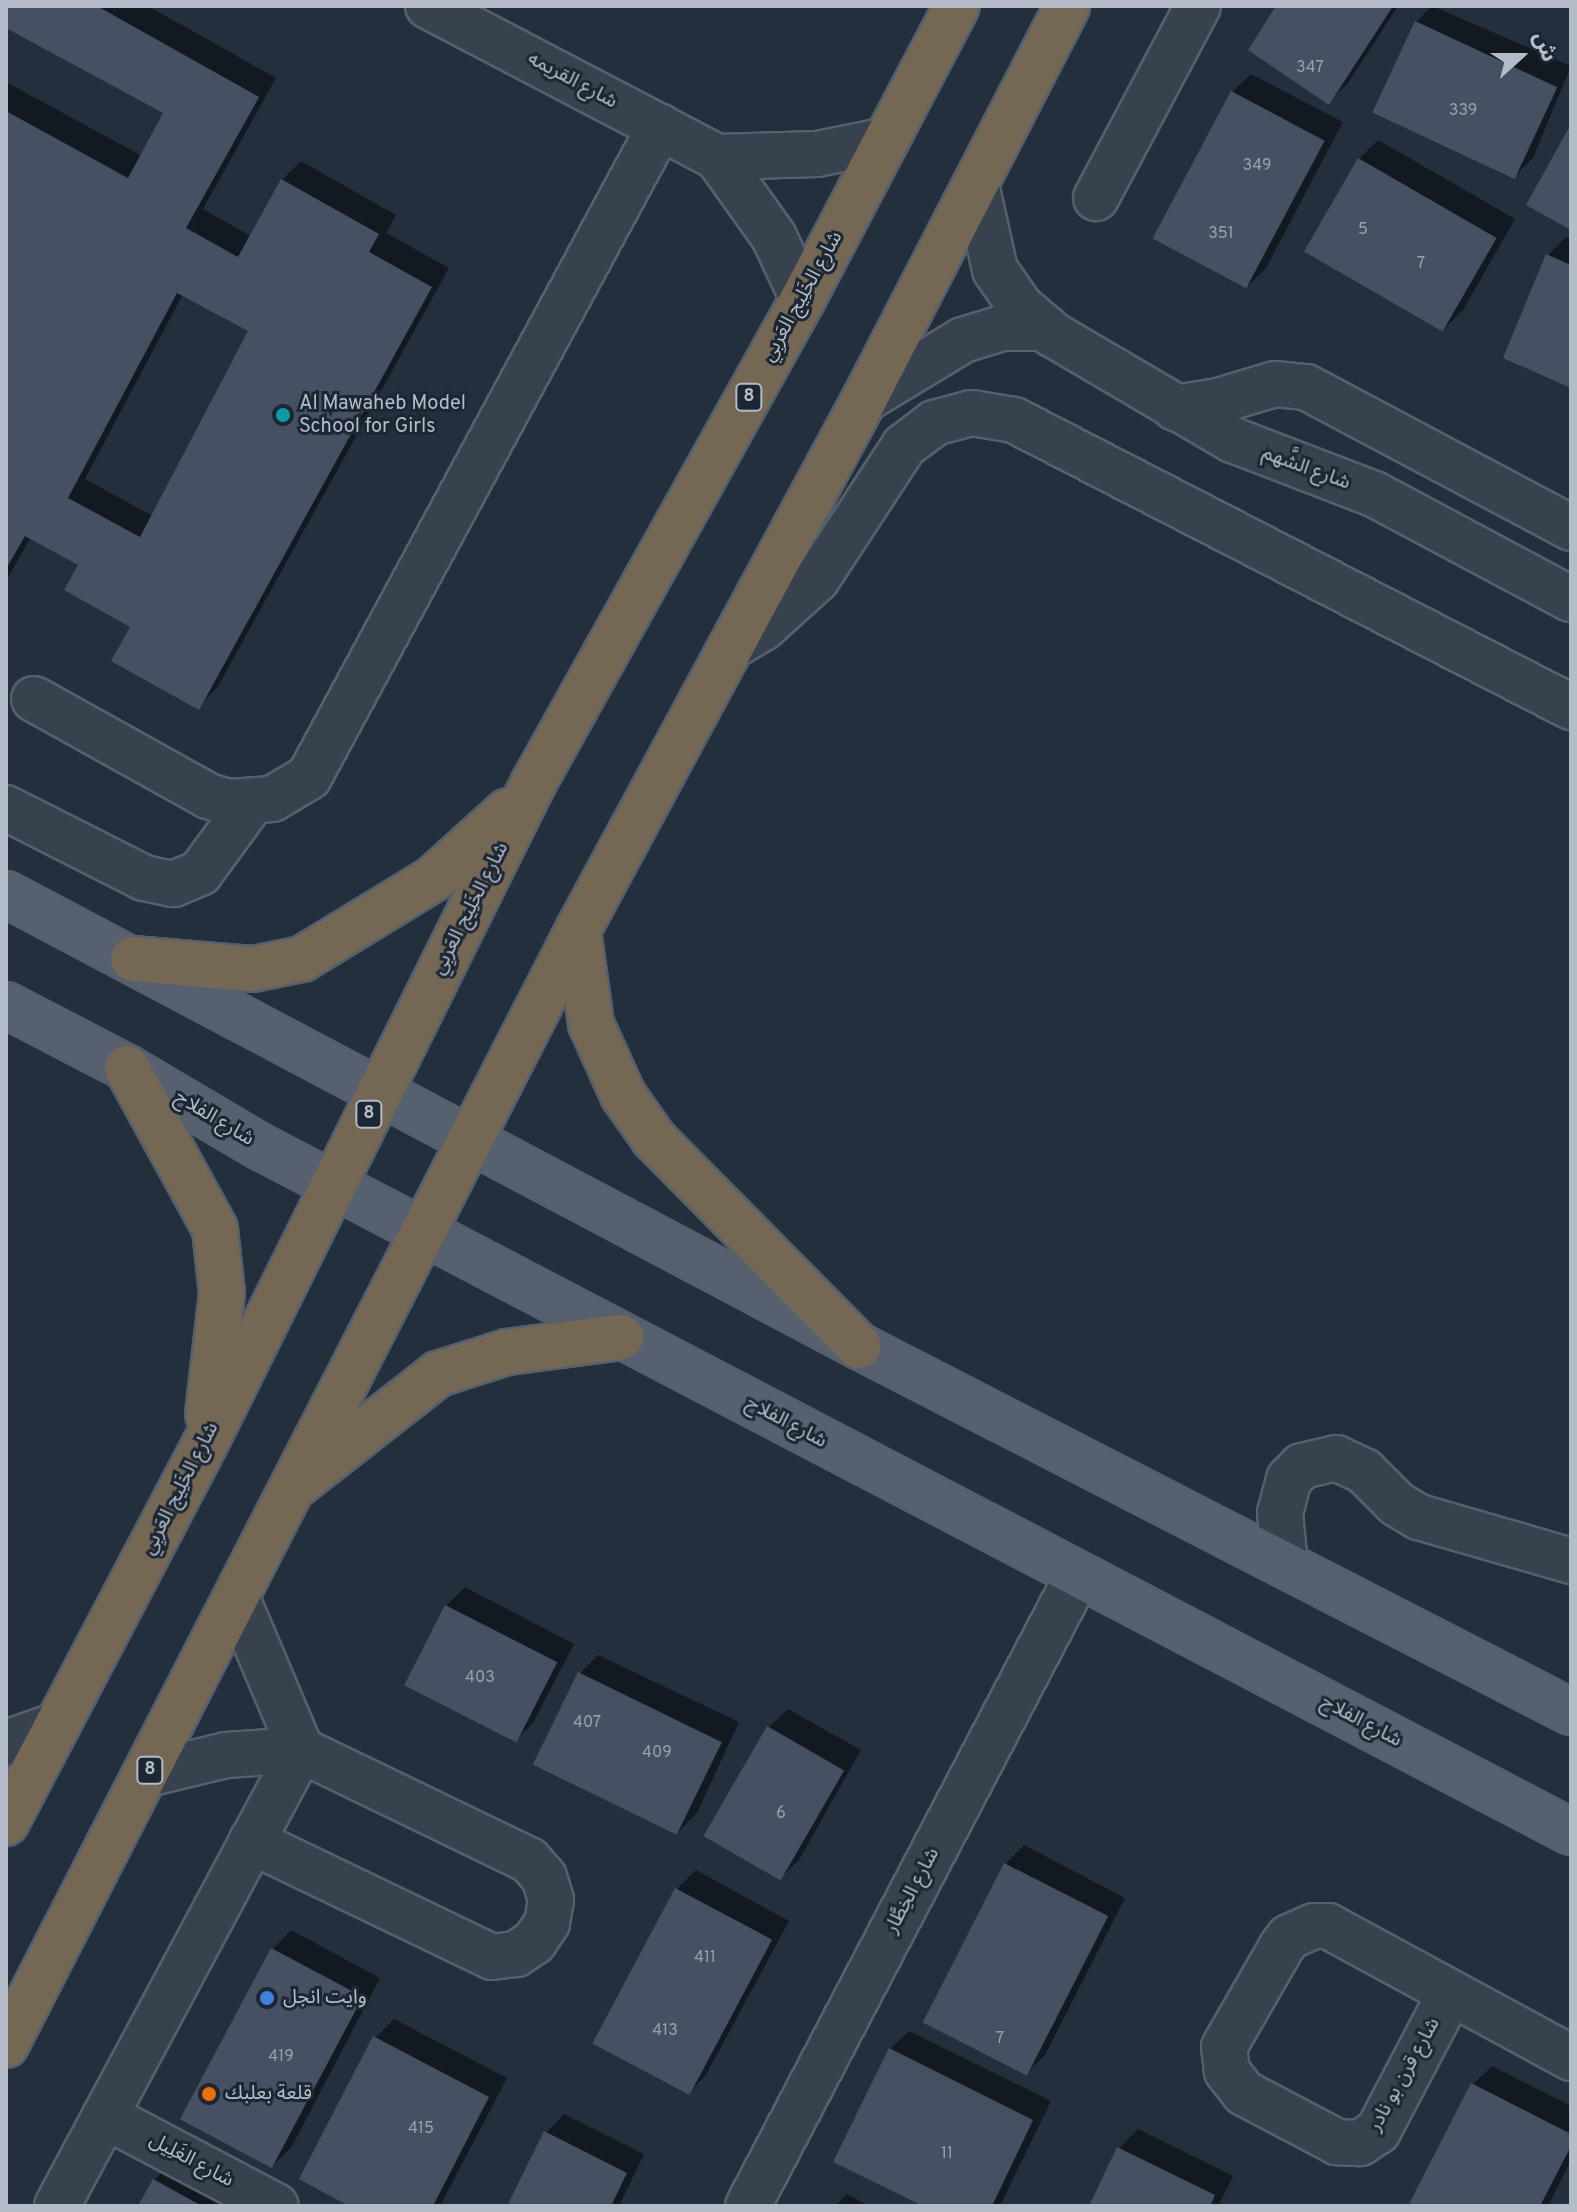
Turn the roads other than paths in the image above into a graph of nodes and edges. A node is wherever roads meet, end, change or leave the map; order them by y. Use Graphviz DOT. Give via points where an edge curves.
graph roads {
  1 [pos="428,6"];
  2 [pos="957,6"];
  3 [pos="1067,6"];
  4 [pos="1198,6"];
  5 [pos="660,127"];
  6 [pos="887,140"];
  7 [pos="717,157"];
  8 [pos="976,184"];
  9 [pos="1096,198"];
  10 [pos="803,299"];
  11 [pos="1046,328"];
  12 [pos="1290,384"];
  13 [pos="864,400"];
  14 [pos="1175,408"];
  15 [pos="1254,451"];
  16 [pos="1571,528"];
  17 [pos="1571,599"];
  18 [pos="731,647"];
  19 [pos="34,699"];
  20 [pos="1571,707"];
  21 [pos="533,784"];
  22 [pos="251,803"];
  23 [pos="6,808"];
  24 [pos="6,894"];
  25 [pos="578,930"];
  26 [pos="133,959"];
  27 [pos="6,1005"];
  28 [pos="127,1068"];
  29 [pos="381,1089"];
  30 [pos="470,1138"];
  31 [pos="333,1186"];
  32 [pos="422,1232"];
  33 [pos="621,1337"];
  34 [pos="859,1346"];
  35 [pos="205,1444"];
  36 [pos="288,1492"];
  37 [pos="1571,1561"];
  38 [pos="1285,1565"];
  39 [pos="1078,1575"];
  40 [pos="238,1601"];
  41 [pos="1571,1712"];
  42 [pos="57,1725"];
  43 [pos="6,1743"];
  44 [pos="301,1750"];
  45 [pos="148,1774"];
  46 [pos="6,1823"];
  47 [pos="1571,1832"];
  48 [pos="251,1841"];
  49 [pos="1450,1994"];
  50 [pos="6,2045"];
  51 [pos="1571,2058"];
  52 [pos="105,2116"];
  53 [pos="57,2206"];
  54 [pos="276,2206"];
  55 [pos="748,2206"];
  1 -- 5 [label="street, شارع القريمه"];
  2 -- 6 [label="highway, شارع الخَلِيج العَربِي / 8"];
  3 -- 8 [label="highway, 8"];
  4 -- 9 [label="street"];
  5 -- 7 [label="street, شارع القريمه"];
  5 -- 22 [label="street" via="322,760 292,790"];
  6 -- 7 [label="street, شارع القريمه" via="817,154"];
  6 -- 10 [label="highway, شارع الخَلِيج العَربِي / 8"];
  7 -- 10 [label="street, شارع القريمه" via="757,208"];
  8 -- 11 [label="street, شارع الشَّهم" via="995,270 1020,306"];
  8 -- 13 [label="highway, 8"];
  10 -- 21 [label="highway, شارع الخَلِيج العَربِي / 8"];
  11 -- 13 [label="street" via="1002,328 963,340"];
  11 -- 14 [label="street, شارع الشَّهم"];
  12 -- 14 [label="street"];
  12 -- 15 [label="street" via="1263,401 1254,415"];
  12 -- 16 [label="street" via="1320,394"];
  13 -- 18 [label="highway, 8"];
  14 -- 15 [label="street, شارع الشَّهم"];
  15 -- 17 [label="street, شارع الشَّهم" via="1374,494"];
  18 -- 20 [label="street" via="763,628 817,579 904,446 934,423 972,413 1014,420"];
  18 -- 25 [label="highway, 8"];
  19 -- 22 [label="street" via="208,796"];
  21 -- 26 [label="highway" via="433,879 302,959 253,969"];
  21 -- 29 [label="highway, شارع الخَلِيج العَربِي / 8"];
  22 -- 23 [label="street" via="200,873 173,884 144,878"];
  24 -- 26 [label="main road"];
  25 -- 30 [label="highway, 8"];
  25 -- 34 [label="highway" via="591,1024 623,1095 654,1139"];
  26 -- 29 [label="main road"];
  27 -- 28 [label="main road, شارع الفلاح"];
  28 -- 31 [label="main road, شارع الفلاح"];
  28 -- 35 [label="highway" via="206,1205 220,1250 222,1293"];
  29 -- 30 [label="main road"];
  29 -- 31 [label="highway, شارع الخَلِيج العَربِي / 8"];
  30 -- 32 [label="highway, 8"];
  30 -- 34 [label="main road"];
  31 -- 32 [label="main road, شارع الفلاح"];
  31 -- 35 [label="highway, شارع الخَلِيج العَربِي / 8"];
  32 -- 33 [label="main road, شارع الفلاح"];
  32 -- 36 [label="highway, 8"];
  33 -- 36 [label="highway" via="507,1352 438,1374"];
  33 -- 39 [label="main road, شارع الفلاح"];
  34 -- 38 [label="main road"];
  35 -- 42 [label="highway, شارع الخَلِيج العَربِي / 8"];
  36 -- 40 [label="highway, 8"];
  37 -- 38 [label="street" via="1419,1517 1397,1504 1364,1471 1336,1458 1302,1466 1289,1479 1280,1513"];
  38 -- 41 [label="main road"];
  39 -- 47 [label="main road, شارع الفلاح"];
  39 -- 55 [label="street, شارع الخِطَّار"];
  40 -- 44 [label="street"];
  40 -- 45 [label="highway, 8"];
  42 -- 43 [label="street"];
  42 -- 46 [label="highway, شارع الخَلِيج العَربِي / 8"];
  44 -- 45 [label="street" via="226,1755"];
  44 -- 48 [label="street"];
  44 -- 48 [label="street" via="529,1860 544,1877 551,1900 547,1923 534,1942 516,1954 492,1957"];
  45 -- 50 [label="highway, 8"];
  48 -- 52 [label="street"];
  49 -- 49 [label="street, شارع قرن بو نادر" via="1378,2131 1360,2143 1337,2142 1244,2093 1227,2071 1224,2047 1282,1946 1302,1929 1328,1926"];
  49 -- 51 [label="street, شارع قرن بو نادر"];
  52 -- 53 [label="street"];
  52 -- 54 [label="street, شارع الغَلِيل"];
}
